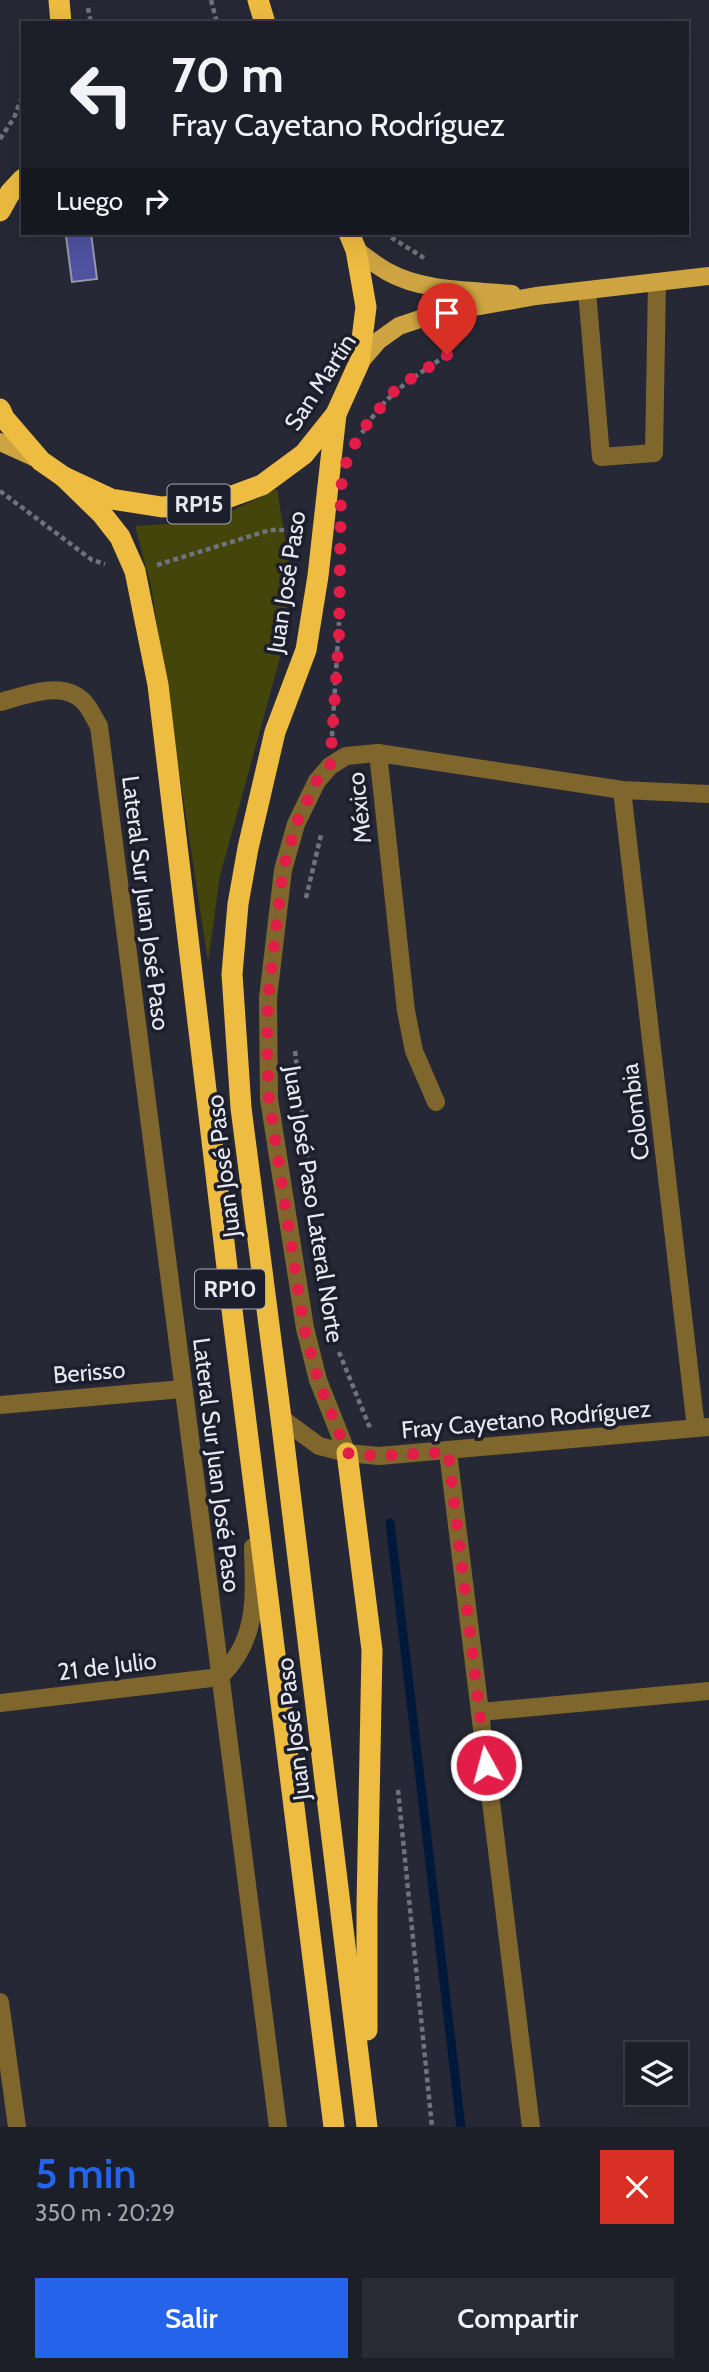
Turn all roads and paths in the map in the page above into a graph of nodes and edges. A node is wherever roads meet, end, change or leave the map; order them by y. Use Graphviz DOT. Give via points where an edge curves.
graph roads {
  1 [pos="59,0"];
  2 [pos="211,0"];
  3 [pos="257,0"];
  4 [pos="61,21"];
  5 [pos="216,21"];
  6 [pos="264,21"];
  7 [pos="21,99"];
  8 [pos="0,139"];
  9 [pos="21,181"];
  10 [pos="0,211"];
  11 [pos="387,235"];
  12 [pos="353,242"];
  13 [pos="709,276"];
  14 [pos="657,282"];
  15 [pos="433,286"];
  16 [pos="587,291"];
  17 [pos="536,296"];
  18 [pos="439,313"];
  19 [pos="359,363"];
  20 [pos="0,409"];
  21 [pos="336,414"];
  22 [pos="0,442"];
  23 [pos="355,444"];
  24 [pos="41,461"];
  25 [pos="64,477"];
  26 [pos="0,491"];
  27 [pos="322,533"];
  28 [pos="135,571"];
  29 [pos="339,611"];
  30 [pos="0,702"];
  31 [pos="378,753"];
  32 [pos="330,766"];
  33 [pos="622,790"];
  34 [pos="709,794"];
  35 [pos="321,834"];
  36 [pos="306,900"];
  37 [pos="294,1038"];
  38 [pos="436,1102"];
  39 [pos="314,1218"];
  40 [pos="338,1351"];
  41 [pos="182,1389"];
  42 [pos="0,1405"];
  43 [pos="281,1418"];
  44 [pos="703,1427"];
  45 [pos="380,1435"];
  46 [pos="448,1452"];
  47 [pos="347,1453"];
  48 [pos="252,1473"];
  49 [pos="220,1676"];
  50 [pos="709,1691"];
  51 [pos="0,1703"];
  52 [pos="480,1712"];
  53 [pos="397,1789"];
  54 [pos="0,2002"];
  55 [pos="17,2127"];
  56 [pos="278,2127"];
  57 [pos="334,2127"];
  58 [pos="368,2127"];
  59 [pos="432,2127"];
  60 [pos="531,2127"];
  1 -- 4 [label="highway"];
  2 -- 5 [label="path"];
  3 -- 6 [label="highway"];
  7 -- 8 [label="path"];
  9 -- 10 [label="highway"];
  11 -- 15 [label="path" via="426,259"];
  12 -- 15 [label="main road, San Martín / RP15" via="389,272"];
  12 -- 19 [label="highway, RP15" via="366,307"];
  13 -- 14 [label="main road, San Martín / RP15"];
  14 -- 16 [label="main road, San Martín / RP15"];
  14 -- 16 [label="street" via="654,453 601,457"];
  15 -- 17 [label="main road, San Martín / RP15"];
  16 -- 17 [label="main road, San Martín / RP15"];
  17 -- 18 [label="main road, San Martín / RP15"];
  18 -- 19 [label="main road, San Martín / RP15" via="399,326"];
  18 -- 23 [label="path" via="447,355 397,388"];
  19 -- 21 [label="highway, San Martín / RP15"];
  20 -- 24 [label="highway, RP15"];
  21 -- 25 [label="highway, San Martín / RP15" via="304,454 283,470 262,485 213,503 162,507 111,499"];
  21 -- 27 [label="highway, Juan José Paso / RP10"];
  22 -- 24 [label="main road, San Martín / RP15"];
  24 -- 25 [label="highway, San Martín / RP15"];
  25 -- 28 [label="highway, Juan José Paso / RP10" via="114,529"];
  26 -- 28 [label="path" via="92,559"];
  27 -- 28 [label="path" via="270,530"];
  27 -- 43 [label="highway, Juan José Paso / RP10" via="306,650 275,732 248,848 232,974 241,1108"];
  28 -- 48 [label="highway, Juan José Paso / RP10" via="158,685"];
  29 -- 32 [label="path"];
  30 -- 41 [label="street, Lateral Sur Juan José Paso" via="53,688 87,704 99,726"];
  31 -- 32 [label="street" via="346,756"];
  31 -- 33 [label="street, México"];
  31 -- 38 [label="street, México" via="406,1011 414,1051"];
  32 -- 47 [label="street, Juan José Paso Lateral Norte" via="317,780 296,824 283,870 267,1048 269,1100 304,1328 318,1380"];
  33 -- 34 [label="street, México"];
  33 -- 44 [label="street, Colombia"];
  35 -- 36 [label="path"];
  37 -- 39 [label="path"];
  40 -- 45 [label="path" via="370,1428"];
  41 -- 42 [label="street, Berisso"];
  41 -- 49 [label="street, Lateral Sur Juan José Paso"];
  43 -- 47 [label="street, Fray Cayetano Rodríguez" via="319,1446"];
  43 -- 58 [label="highway, Juan José Paso / RP10"];
  44 -- 46 [label="street, Fray Cayetano Rodríguez"];
  46 -- 47 [label="street, Fray Cayetano Rodríguez"];
  46 -- 52 [label="street"];
  47 -- 58 [label="highway" via="372,1650"];
  48 -- 49 [label="street" via="254,1595 248,1636"];
  48 -- 57 [label="highway, Juan José Paso / RP10"];
  49 -- 51 [label="street, 21 de Julio"];
  49 -- 56 [label="street, Lateral Sur Juan José Paso"];
  50 -- 52 [label="street"];
  52 -- 60 [label="street"];
  53 -- 59 [label="path"];
  54 -- 55 [label="street"];
}
